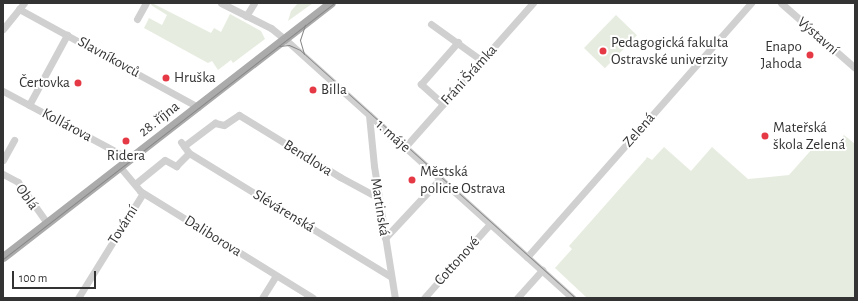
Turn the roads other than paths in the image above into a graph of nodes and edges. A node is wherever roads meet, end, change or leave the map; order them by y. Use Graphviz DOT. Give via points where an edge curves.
graph roads {
  1 [pos="146,3"];
  2 [pos="221,3"];
  3 [pos="254,3"];
  4 [pos="332,3"];
  5 [pos="533,3"];
  6 [pos="751,3"];
  7 [pos="781,3"];
  8 [pos="22,6"];
  9 [pos="246,16"];
  10 [pos="137,19"];
  11 [pos="431,24"];
  12 [pos="3,30"];
  13 [pos="67,35"];
  14 [pos="285,39"];
  15 [pos="458,42"];
  16 [pos="481,60"];
  17 [pos="855,68"];
  18 [pos="3,91"];
  19 [pos="443,104"];
  20 [pos="29,105"];
  21 [pos="198,106"];
  22 [pos="239,115"];
  23 [pos="369,115"];
  24 [pos="14,140"];
  25 [pos="405,147"];
  26 [pos="189,153"];
  27 [pos="130,159"];
  28 [pos="3,160"];
  29 [pos="120,167"];
  30 [pos="3,174"];
  31 [pos="440,179"];
  32 [pos="135,184"];
  33 [pos="143,193"];
  34 [pos="378,198"];
  35 [pos="47,223"];
  36 [pos="490,224"];
  37 [pos="385,238"];
  38 [pos="3,257"];
  39 [pos="527,257"];
  40 [pos="542,270"];
  41 [pos="276,276"];
  42 [pos="391,277"];
  43 [pos="78,298"];
  44 [pos="262,298"];
  45 [pos="313,298"];
  46 [pos="395,298"];
  47 [pos="424,298"];
  48 [pos="517,298"];
  49 [pos="573,298"];
  1 -- 10 [label="street"];
  2 -- 9 [label="street, 1. máje"];
  3 -- 9 [label="street"];
  4 -- 14 [label="main road, 28. října"];
  5 -- 16 [label="street, Fráni Šrámka"];
  6 -- 39 [label="street, Zelená"];
  7 -- 17 [label="street, Výstavní"];
  8 -- 12 [label="street"];
  8 -- 13 [label="street, Slavníkovců"];
  9 -- 14 [label="street, 1. máje" via="271,28"];
  11 -- 15 [label="street"];
  13 -- 20 [label="street"];
  13 -- 21 [label="street, Slavníkovců"];
  14 -- 21 [label="main road, 28. října"];
  14 -- 23 [label="street, 1. máje"];
  15 -- 16 [label="street"];
  15 -- 19 [label="street" via="421,84"];
  16 -- 19 [label="street, Fráni Šrámka"];
  18 -- 20 [label="street, Kollárova"];
  19 -- 25 [label="street, Fráni Šrámka"];
  20 -- 27 [label="street, Kollárova"];
  21 -- 27 [label="main road, 28. října"];
  22 -- 26 [label="street, Slévárenská" via="224,125 215,123 182,144"];
  22 -- 34 [label="street, Bendlova"];
  23 -- 25 [label="street, 1. máje"];
  23 -- 34 [label="street, Martinská"];
  24 -- 28 [label="street"];
  25 -- 31 [label="street, 1. máje"];
  26 -- 32 [label="street" via="176,166 165,160"];
  26 -- 42 [label="street, Slévárenská"];
  27 -- 29 [label="main road, 28. října"];
  29 -- 32 [label="street, Daliborova"];
  29 -- 35 [label="main road, 28. října"];
  30 -- 35 [label="street, Oblá" via="18,182"];
  31 -- 36 [label="street, 1. máje"];
  31 -- 37 [label="street"];
  32 -- 33 [label="street, Daliborova"];
  33 -- 41 [label="street, Daliborova"];
  33 -- 43 [label="street, Tovární"];
  34 -- 37 [label="street, Martinská"];
  35 -- 38 [label="main road, 28. října"];
  36 -- 39 [label="street, 1. máje"];
  36 -- 47 [label="street, Cottonové"];
  37 -- 42 [label="street, Martinská"];
  39 -- 40 [label="street, 1. máje"];
  40 -- 48 [label="street"];
  40 -- 49 [label="street, 1. máje"];
  41 -- 44 [label="street"];
  41 -- 45 [label="street, Daliborova"];
  42 -- 46 [label="street, Martinská"];
}
